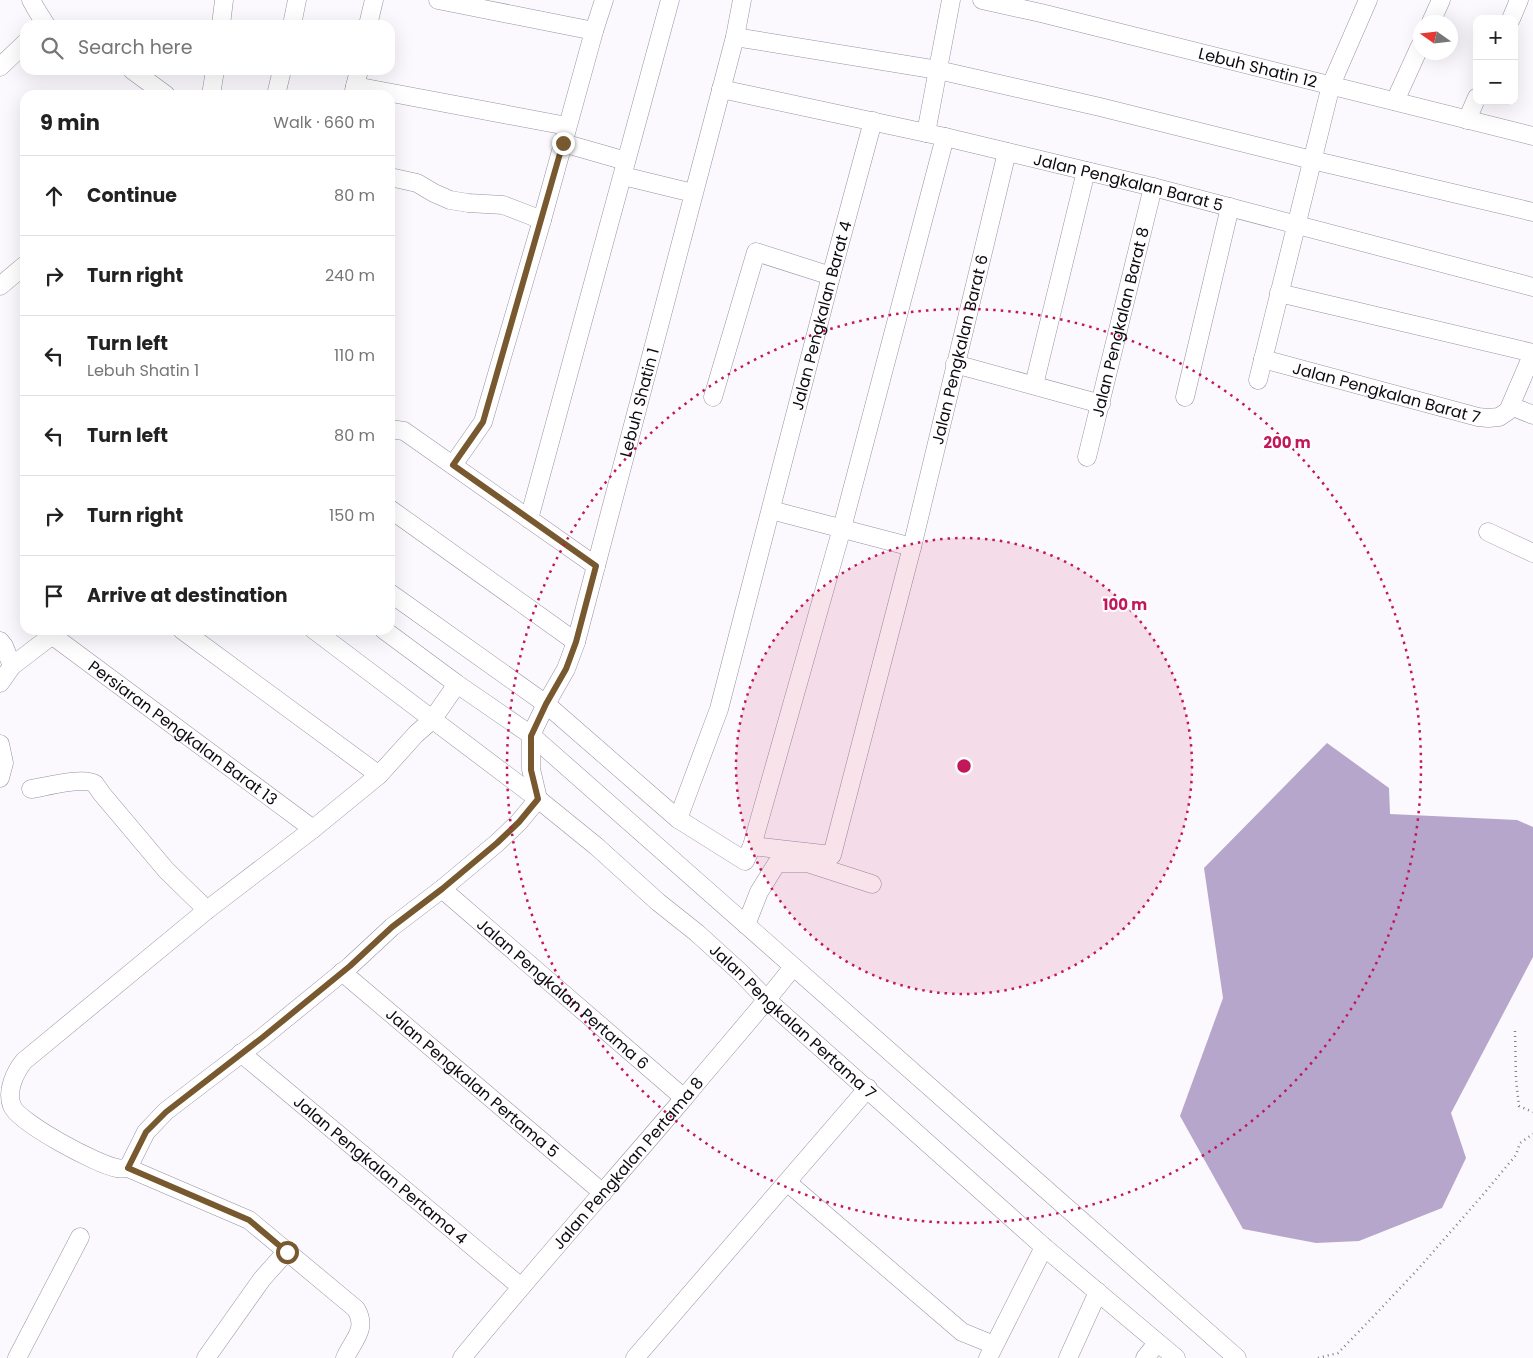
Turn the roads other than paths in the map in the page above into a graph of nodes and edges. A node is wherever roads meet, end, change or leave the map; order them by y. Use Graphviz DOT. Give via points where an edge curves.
graph roads {
  1 [pos="32,0"];
  2 [pos="224,0"];
  3 [pos="298,0"];
  4 [pos="374,0"];
  5 [pos="438,0"];
  6 [pos="604,0"];
  7 [pos="670,0"];
  8 [pos="742,0"];
  9 [pos="951,0"];
  10 [pos="982,0"];
  11 [pos="1441,0"];
  12 [pos="1519,0"];
  13 [pos="1364,1"];
  14 [pos="1043,6"];
  15 [pos="1434,15"];
  16 [pos="1513,15"];
  17 [pos="43,20"];
  18 [pos="221,20"];
  19 [pos="293,20"];
  20 [pos="369,20"];
  21 [pos="594,31"];
  22 [pos="735,37"];
  23 [pos="20,48"];
  24 [pos="1414,60"];
  25 [pos="0,67"];
  26 [pos="938,70"];
  27 [pos="139,75"];
  28 [pos="214,75"];
  29 [pos="281,75"];
  30 [pos="356,84"];
  31 [pos="1331,85"];
  32 [pos="721,89"];
  33 [pos="159,90"];
  34 [pos="212,90"];
  35 [pos="277,90"];
  36 [pos="381,90"];
  37 [pos="395,94"];
  38 [pos="1395,102"];
  39 [pos="1473,105"];
  40 [pos="1466,120"];
  41 [pos="873,121"];
  42 [pos="926,132"];
  43 [pos="565,135"];
  44 [pos="1533,136"];
  45 [pos="945,137"];
  46 [pos="1007,152"];
  47 [pos="1312,160"];
  48 [pos="625,168"];
  49 [pos="1086,171"];
  50 [pos="395,178"];
  51 [pos="1153,187"];
  52 [pos="693,193"];
  53 [pos="1230,207"];
  54 [pos="1533,212"];
  55 [pos="542,220"];
  56 [pos="1296,225"];
  57 [pos="20,269"];
  58 [pos="831,276"];
  59 [pos="0,286"];
  60 [pos="1533,287"];
  61 [pos="1280,293"];
  62 [pos="1533,353"];
  63 [pos="1263,359"];
  64 [pos="955,364"];
  65 [pos="1258,380"];
  66 [pos="1034,385"];
  67 [pos="1185,397"];
  68 [pos="713,398"];
  69 [pos="1101,404"];
  70 [pos="1509,409"];
  71 [pos="1533,415"];
  72 [pos="395,430"];
  73 [pos="1087,457"];
  74 [pos="453,465"];
  75 [pos="771,510"];
  76 [pos="395,513"];
  77 [pos="529,519"];
  78 [pos="842,528"];
  79 [pos="1488,532"];
  80 [pos="912,547"];
  81 [pos="1533,552"];
  82 [pos="596,566"];
  83 [pos="395,597"];
  84 [pos="53,635"];
  85 [pos="59,635"];
  86 [pos="189,635"];
  87 [pos="321,635"];
  88 [pos="391,635"];
  89 [pos="0,641"];
  90 [pos="576,642"];
  91 [pos="12,666"];
  92 [pos="0,683"];
  93 [pos="457,684"];
  94 [pos="546,704"];
  95 [pos="432,720"];
  96 [pos="531,736"];
  97 [pos="0,744"];
  98 [pos="378,774"];
  99 [pos="0,778"];
  100 [pos="31,789"];
  101 [pos="538,799"];
  102 [pos="678,820"];
  103 [pos="313,829"];
  104 [pos="749,853"];
  105 [pos="872,884"];
  106 [pos="442,889"];
  107 [pos="207,910"];
  108 [pos="746,926"];
  109 [pos="793,967"];
  110 [pos="342,972"];
  111 [pos="767,1000"];
  112 [pos="241,1053"];
  113 [pos="868,1088"];
  114 [pos="684,1098"];
  115 [pos="128,1168"];
  116 [pos="787,1182"];
  117 [pos="602,1193"];
  118 [pos="80,1237"];
  119 [pos="1044,1247"];
  120 [pos="287,1252"];
  121 [pos="521,1287"];
  122 [pos="1098,1292"];
  123 [pos="1158,1343"];
  124 [pos="991,1352"];
  125 [pos="17,1358"];
  126 [pos="206,1358"];
  127 [pos="345,1358"];
  128 [pos="462,1358"];
  129 [pos="635,1358"];
  130 [pos="1068,1358"];
  131 [pos="1146,1358"];
  132 [pos="1176,1358"];
  133 [pos="1237,1358"];
  1 -- 17 [label="street"];
  2 -- 18 [label="street"];
  3 -- 19 [label="street"];
  4 -- 20 [label="street"];
  5 -- 21 [label="street"];
  6 -- 21 [label="street"];
  7 -- 48 [label="street"];
  8 -- 22 [label="street, Lebuh Shatin 1"];
  9 -- 26 [label="street"];
  10 -- 14 [label="street, Lebuh Shatin 12"];
  11 -- 15 [label="street"];
  12 -- 16 [label="street"];
  13 -- 31 [label="street"];
  14 -- 31 [label="street, Lebuh Shatin 12"];
  21 -- 43 [label="street"];
  22 -- 26 [label="street"];
  22 -- 32 [label="street, Lebuh Shatin 1"];
  23 -- 25 [label="street"];
  24 -- 38 [label="street"];
  26 -- 42 [label="street"];
  26 -- 47 [label="street"];
  27 -- 33 [label="street"];
  28 -- 34 [label="street"];
  29 -- 35 [label="street"];
  30 -- 36 [label="street"];
  31 -- 38 [label="street, Lebuh Shatin 12"];
  31 -- 47 [label="street"];
  32 -- 41 [label="street, Jalan Pengkalan Barat 5"];
  32 -- 52 [label="street, Lebuh Shatin 1"];
  37 -- 43 [label="street"];
  38 -- 40 [label="street, Lebuh Shatin 12"];
  39 -- 40 [label="street"];
  40 -- 44 [label="street, Lebuh Shatin 12"];
  41 -- 42 [label="street, Jalan Pengkalan Barat 5"];
  41 -- 58 [label="street, Jalan Pengkalan Barat 4"];
  42 -- 45 [label="street, Jalan Pengkalan Barat 5"];
  43 -- 48 [label="street"];
  43 -- 55 [label="street"];
  45 -- 46 [label="street, Jalan Pengkalan Barat 5"];
  45 -- 78 [label="street"];
  46 -- 49 [label="street, Jalan Pengkalan Barat 5"];
  46 -- 64 [label="street, Jalan Pengkalan Barat 6"];
  47 -- 54 [label="street"];
  47 -- 56 [label="street"];
  48 -- 52 [label="street"];
  48 -- 77 [label="street"];
  49 -- 51 [label="street, Jalan Pengkalan Barat 5"];
  49 -- 66 [label="street"];
  50 -- 55 [label="street" via="417,183 450,200 503,206"];
  51 -- 53 [label="street, Jalan Pengkalan Barat 5"];
  51 -- 69 [label="street, Jalan Pengkalan Barat 8"];
  52 -- 82 [label="street, Lebuh Shatin 1"];
  53 -- 56 [label="street, Jalan Pengkalan Barat 5"];
  53 -- 67 [label="street"];
  55 -- 74 [label="street" via="483,422"];
  56 -- 60 [label="street, Jalan Pengkalan Barat 5"];
  56 -- 61 [label="street"];
  57 -- 59 [label="street"];
  58 -- 68 [label="street" via="756,252"];
  58 -- 75 [label="street, Jalan Pengkalan Barat 4"];
  61 -- 62 [label="street"];
  61 -- 63 [label="street"];
  62 -- 70 [label="street"];
  63 -- 65 [label="street"];
  63 -- 70 [label="street, Jalan Pengkalan Barat 7" via="1478,417 1499,417"];
  64 -- 66 [label="street"];
  64 -- 80 [label="street, Jalan Pengkalan Barat 6"];
  66 -- 69 [label="street"];
  69 -- 73 [label="street, Jalan Pengkalan Barat 8"];
  70 -- 71 [label="street"];
  72 -- 74 [label="street" via="404,431"];
  74 -- 77 [label="street"];
  75 -- 78 [label="street"];
  75 -- 102 [label="street, Jalan Pengkalan Barat 4" via="719,709"];
  76 -- 90 [label="street"];
  77 -- 82 [label="street"];
  78 -- 80 [label="street"];
  78 -- 104 [label="street"];
  79 -- 81 [label="street"];
  80 -- 104 [label="street, Jalan Pengkalan Barat 6" via="832,855"];
  82 -- 90 [label="street, Lebuh Shatin 1"];
  83 -- 94 [label="street"];
  84 -- 91 [label="street"];
  85 -- 103 [label="street, Persiaran Pengkalan Barat 13"];
  86 -- 98 [label="street"];
  87 -- 95 [label="street, Jalan Pengkalan Pertama 7"];
  88 -- 93 [label="street"];
  89 -- 91 [label="street"];
  90 -- 94 [label="street, Lebuh Shatin 1" via="566,669"];
  91 -- 92 [label="street"];
  93 -- 95 [label="street"];
  93 -- 96 [label="street"];
  94 -- 96 [label="street, Lebuh Shatin 1"];
  94 -- 102 [label="street"];
  95 -- 98 [label="street"];
  95 -- 101 [label="street, Jalan Pengkalan Pertama 7"];
  96 -- 101 [label="street, Lebuh Shatin 1" via="531,770"];
  96 -- 108 [label="street"];
  97 -- 99 [label="street" via="4,763"];
  98 -- 103 [label="street"];
  100 -- 107 [label="street" via="72,782 95,784 166,870"];
  101 -- 106 [label="street" via="519,822"];
  101 -- 111 [label="street, Jalan Pengkalan Pertama 7" via="697,933"];
  102 -- 104 [label="street"];
  103 -- 107 [label="street"];
  105 -- 108 [label="street" via="808,863 777,863 759,892"];
  106 -- 110 [label="street" via="392,927"];
  106 -- 114 [label="street, Jalan Pengkalan Pertama 6"];
  107 -- 115 [label="street" via="24,1061 14,1076 10,1096 13,1108 23,1118 65,1146 116,1168"];
  108 -- 109 [label="street"];
  109 -- 111 [label="street, Jalan Pengkalan Pertama 8"];
  109 -- 133 [label="street"];
  110 -- 112 [label="street"];
  110 -- 117 [label="street, Jalan Pengkalan Pertama 5"];
  111 -- 113 [label="street, Jalan Pengkalan Pertama 7"];
  111 -- 114 [label="street, Jalan Pengkalan Pertama 8"];
  112 -- 115 [label="street" via="146,1132"];
  112 -- 121 [label="street, Jalan Pengkalan Pertama 4"];
  113 -- 116 [label="street"];
  113 -- 119 [label="street, Jalan Pengkalan Pertama 7"];
  114 -- 117 [label="street, Jalan Pengkalan Pertama 8"];
  115 -- 120 [label="street" via="249,1220"];
  116 -- 124 [label="street" via="962,1332"];
  116 -- 129 [label="street"];
  117 -- 121 [label="street, Jalan Pengkalan Pertama 8"];
  118 -- 125 [label="street"];
  119 -- 122 [label="street, Jalan Pengkalan Pertama 7"];
  119 -- 124 [label="street"];
  120 -- 126 [label="street" via="262,1279"];
  120 -- 127 [label="street" via="356,1309 361,1317 358,1336"];
  121 -- 128 [label="street, Jalan Pengkalan Pertama 8"];
  122 -- 123 [label="street, Jalan Pengkalan Pertama 7"];
  122 -- 130 [label="street"];
  123 -- 131 [label="street"];
  123 -- 132 [label="street, Jalan Pengkalan Pertama 7"];
}
